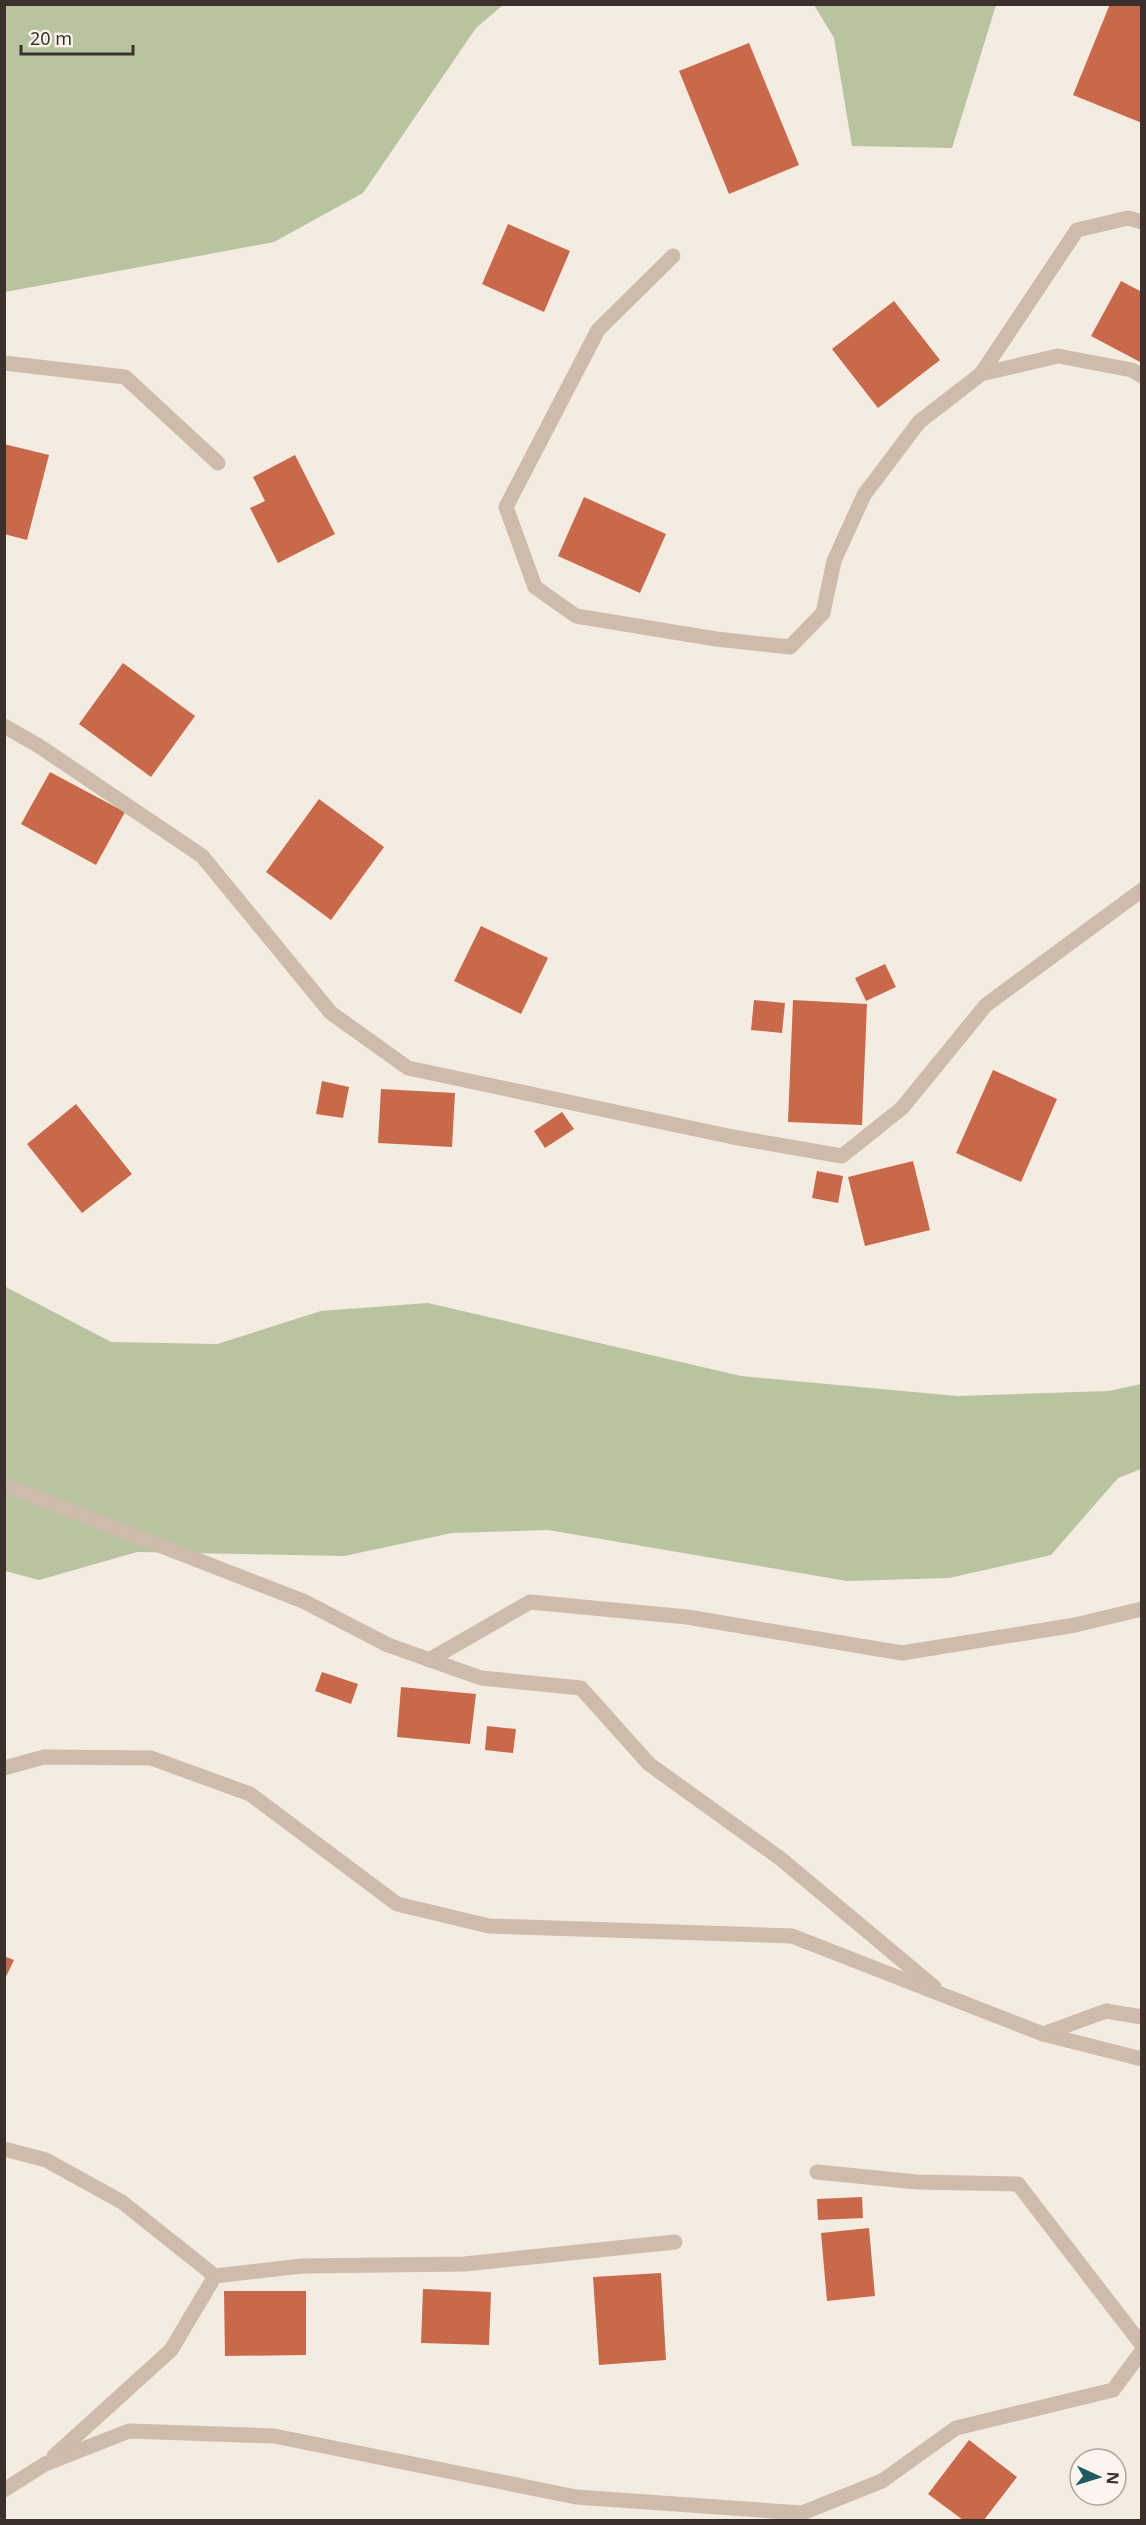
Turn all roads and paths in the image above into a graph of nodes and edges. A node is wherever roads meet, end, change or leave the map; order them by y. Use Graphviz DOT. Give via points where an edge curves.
graph roads {
  1 [pos="1142,222"];
  2 [pos="673,256"];
  3 [pos="4,363"];
  4 [pos="981,374"];
  5 [pos="1142,376"];
  6 [pos="218,463"];
  7 [pos="4,726"];
  8 [pos="1142,890"];
  9 [pos="4,1485"];
  10 [pos="1142,1609"];
  11 [pos="429,1660"];
  12 [pos="4,1768"];
  13 [pos="943,1995"];
  14 [pos="1142,2017"];
  15 [pos="1043,2034"];
  16 [pos="1142,2059"];
  17 [pos="4,2148"];
  18 [pos="817,2172"];
  19 [pos="675,2242"];
  20 [pos="215,2276"];
  21 [pos="1142,2345"];
  22 [pos="1142,2351"];
  23 [pos="45,2463"];
  24 [pos="4,2490"];
  1 -- 4 [label="street" via="1128,218 1077,230"];
  2 -- 4 [label="street" via="598,330 506,507 535,587 576,616 790,648 823,613 834,561 864,495 919,422"];
  3 -- 6 [label="street" via="125,377"];
  4 -- 5 [label="street" via="1058,356 1132,370"];
  7 -- 8 [label="street" via="202,856 331,1013 408,1068 733,1137 842,1156 902,1108 986,1005"];
  9 -- 11 [label="street" via="303,1601 388,1646"];
  10 -- 11 [label="street" via="1075,1625 902,1653 687,1617 530,1602"];
  11 -- 13 [label="street" via="481,1678 581,1688 649,1764 781,1859"];
  12 -- 13 [label="street" via="44,1757 151,1758 250,1794 397,1904 489,1926 792,1936"];
  13 -- 15 [label="street"];
  14 -- 15 [label="street" via="1106,2012"];
  15 -- 16 [label="street"];
  17 -- 20 [label="street" via="46,2160 122,2202"];
  18 -- 21 [label="street" via="917,2182 1018,2184"];
  19 -- 20 [label="street" via="464,2265 302,2266"];
  20 -- 23 [label="street" via="171,2350"];
  22 -- 23 [label="street" via="1113,2390 956,2428 882,2481 802,2513 576,2497 274,2436 129,2431"];
  23 -- 24 [label="street"];
}
